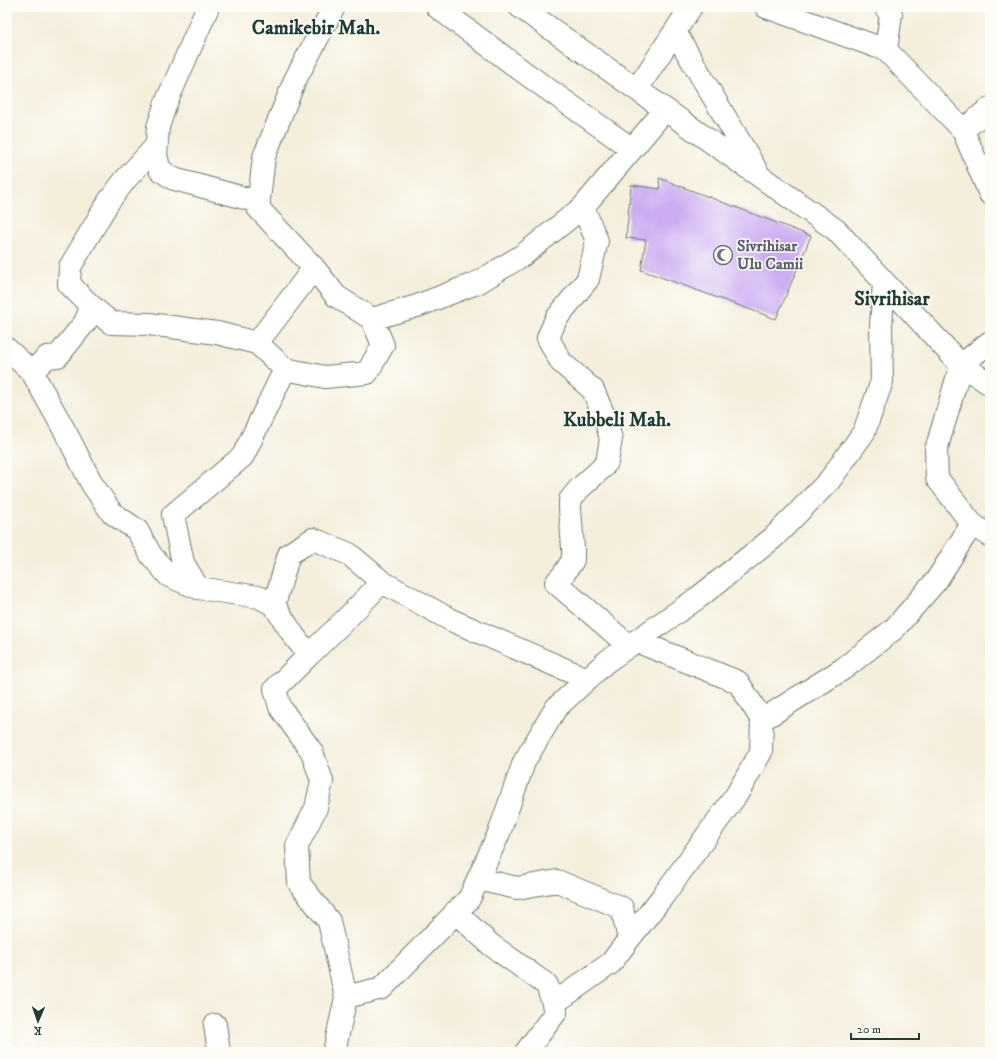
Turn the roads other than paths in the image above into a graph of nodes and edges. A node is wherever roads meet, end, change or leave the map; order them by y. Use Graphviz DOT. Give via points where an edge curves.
graph roads {
  1 [pos="208,7"];
  2 [pos="334,7"];
  3 [pos="437,7"];
  4 [pos="520,7"];
  5 [pos="691,7"];
  6 [pos="766,7"];
  7 [pos="891,9"];
  8 [pos="675,32"];
  9 [pos="886,50"];
  10 [pos="637,90"];
  11 [pos="990,108"];
  12 [pos="665,110"];
  13 [pos="963,130"];
  14 [pos="157,145"];
  15 [pos="632,149"];
  16 [pos="760,177"];
  17 [pos="990,194"];
  18 [pos="259,202"];
  19 [pos="583,207"];
  20 [pos="314,268"];
  21 [pos="884,282"];
  22 [pos="91,306"];
  23 [pos="372,319"];
  24 [pos="990,342"];
  25 [pos="257,343"];
  26 [pos="7,349"];
  27 [pos="961,365"];
  28 [pos="285,370"];
  29 [pos="32,372"];
  30 [pos="990,384"];
  31 [pos="972,524"];
  32 [pos="990,536"];
  33 [pos="382,582"];
  34 [pos="198,588"];
  35 [pos="274,606"];
  36 [pos="633,643"];
  37 [pos="309,655"];
  38 [pos="587,680"];
  39 [pos="762,720"];
  40 [pos="478,879"];
  41 [pos="455,912"];
  42 [pos="629,939"];
  43 [pos="346,997"];
  44 [pos="553,1004"];
  45 [pos="215,1025"];
  46 [pos="219,1052"];
  47 [pos="334,1052"];
  48 [pos="526,1052"];
  1 -- 14 [label="street" via="166,103 158,128"];
  2 -- 18 [label="street" via="295,80 264,157"];
  3 -- 15 [label="street"];
  4 -- 10 [label="street"];
  5 -- 8 [label="street"];
  6 -- 9 [label="street"];
  7 -- 9 [label="street"];
  8 -- 10 [label="street"];
  8 -- 16 [label="street"];
  9 -- 13 [label="street"];
  10 -- 12 [label="street"];
  11 -- 13 [label="street"];
  12 -- 15 [label="street"];
  12 -- 16 [label="street"];
  13 -- 17 [label="street"];
  14 -- 18 [label="street" via="156,156 160,170 174,179"];
  14 -- 22 [label="street" via="108,201 70,267 69,284"];
  15 -- 19 [label="street"];
  16 -- 21 [label="street" via="836,230"];
  18 -- 20 [label="street" via="258,208"];
  19 -- 23 [label="street" via="523,255 479,282 417,306"];
  19 -- 36 [label="street" via="597,240 588,279 556,319 548,338 561,362 593,390 611,439 607,462 570,500 573,560 556,583"];
  20 -- 23 [label="street" via="336,296"];
  20 -- 25 [label="street"];
  21 -- 27 [label="street"];
  21 -- 36 [label="street" via="881,326 882,381 864,432 829,481 773,538 699,597"];
  22 -- 25 [label="street" via="111,323 149,324 217,332"];
  22 -- 29 [label="street" via="86,321 58,356 47,357"];
  23 -- 28 [label="street" via="383,345 367,373 325,377"];
  24 -- 27 [label="street"];
  25 -- 28 [label="street"];
  26 -- 29 [label="street"];
  27 -- 30 [label="street"];
  27 -- 31 [label="street" via="936,450 936,478"];
  28 -- 34 [label="street" via="242,456 173,515 183,563"];
  29 -- 34 [label="street" via="92,484 112,513 137,530 151,555 169,576"];
  31 -- 32 [label="street"];
  31 -- 39 [label="street" via="936,581 894,629 843,669"];
  33 -- 35 [label="street" via="349,554 313,539 290,554"];
  33 -- 37 [label="street"];
  33 -- 38 [label="street" via="451,620"];
  34 -- 35 [label="street" via="258,597"];
  35 -- 37 [label="street"];
  36 -- 38 [label="street" via="606,662"];
  36 -- 39 [label="street" via="738,682"];
  37 -- 43 [label="street" via="275,689 280,707 312,752 322,781 316,808 297,846 299,883 329,921"];
  38 -- 40 [label="street" via="556,708 524,762 499,833"];
  39 -- 42 [label="street" via="761,752 737,794 668,890"];
  40 -- 41 [label="street" via="469,899"];
  40 -- 42 [label="street" via="517,888 557,881 622,908"];
  41 -- 43 [label="street" via="382,988"];
  41 -- 44 [label="street" via="491,945 547,985"];
  42 -- 44 [label="street" via="611,963"];
  43 -- 47 [label="street"];
  44 -- 48 [label="street" via="556,1012"];
  45 -- 46 [label="street"];
}
